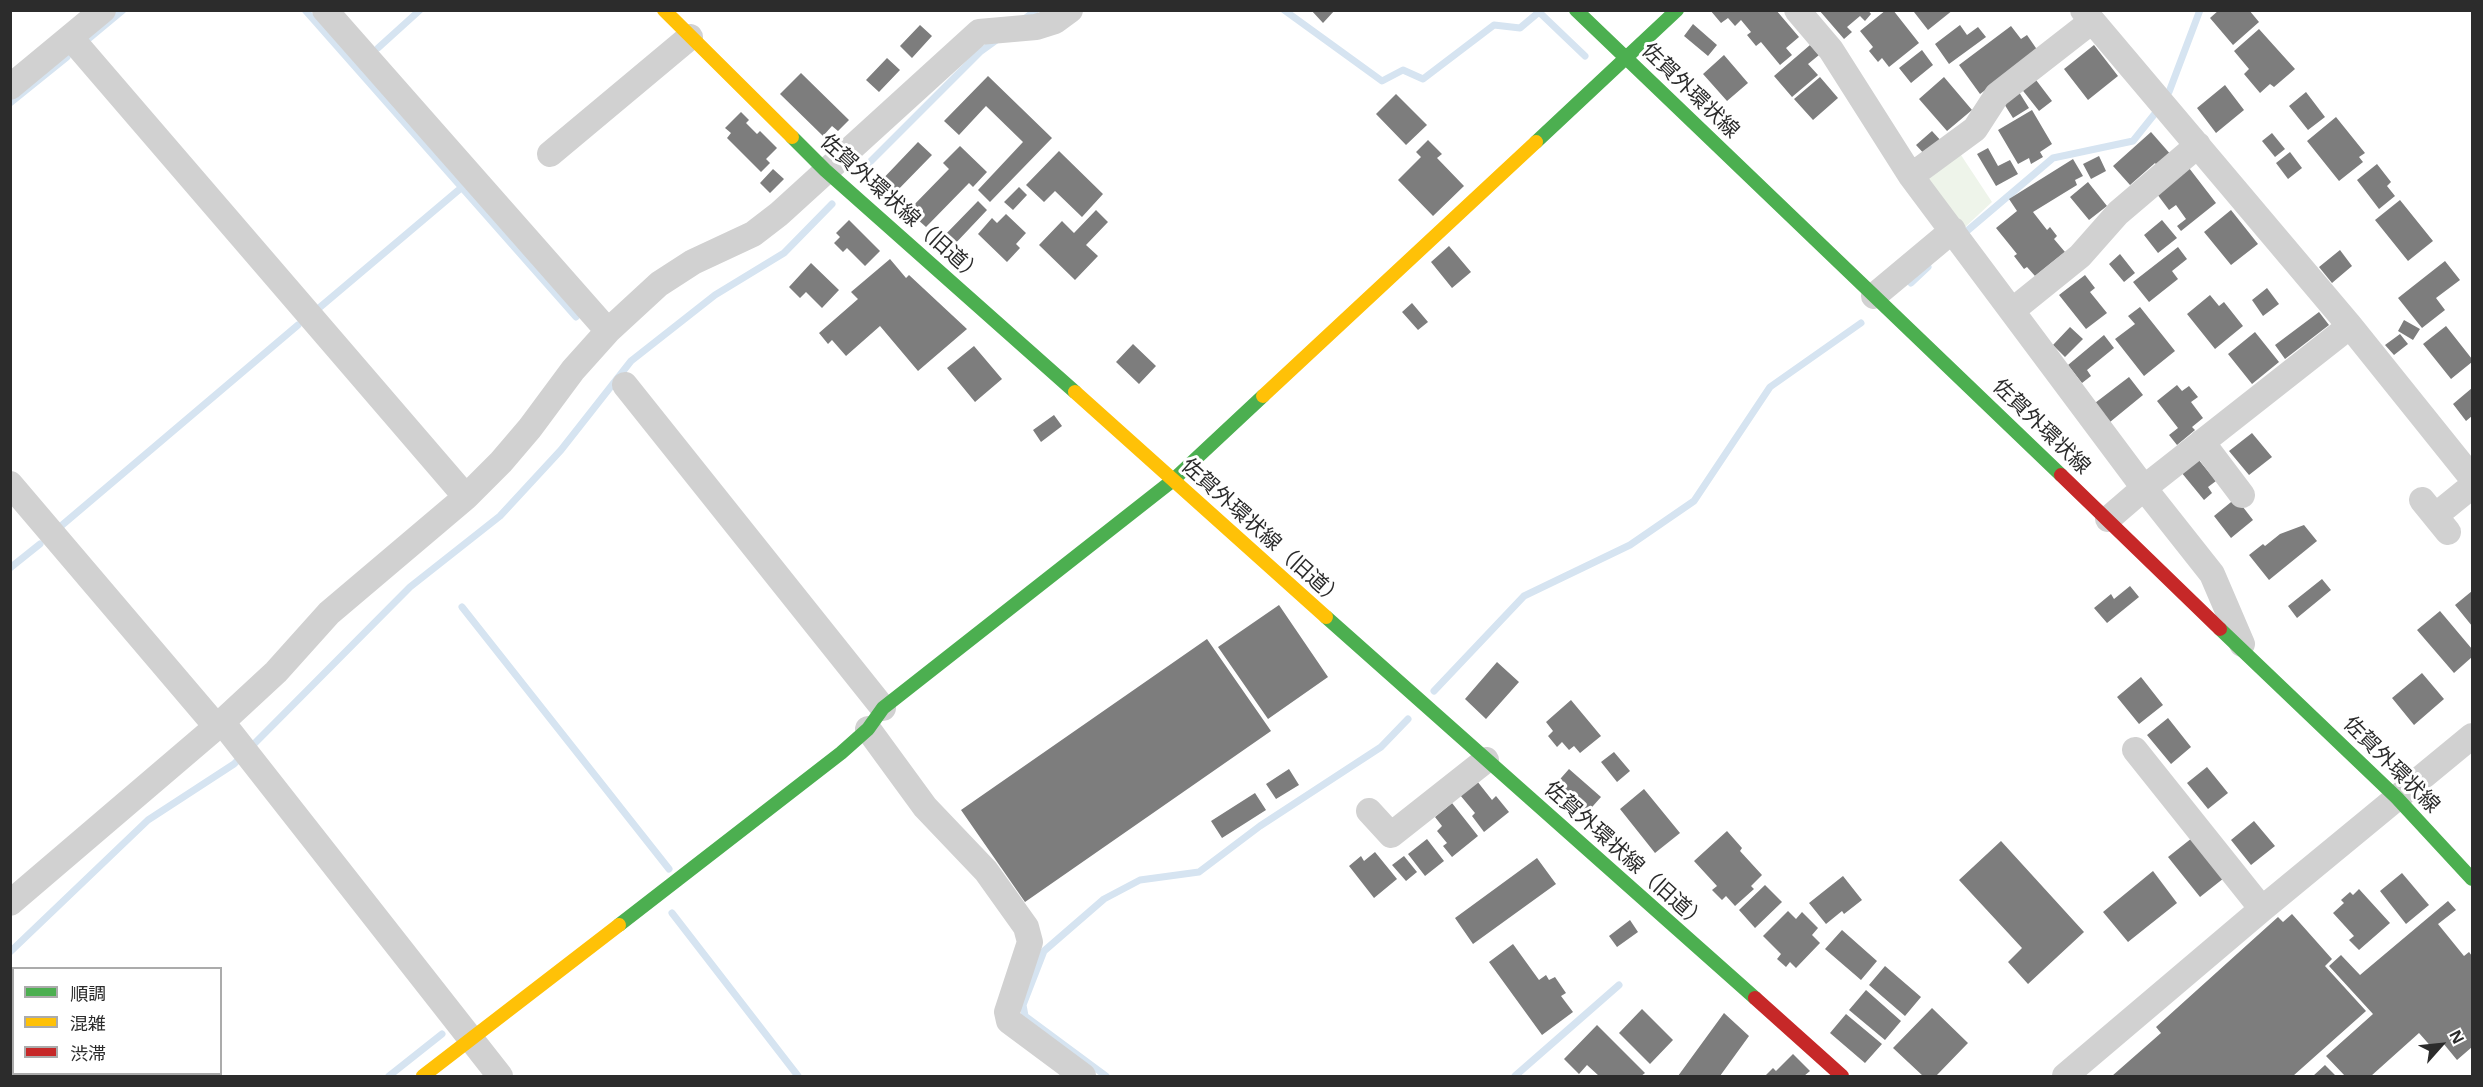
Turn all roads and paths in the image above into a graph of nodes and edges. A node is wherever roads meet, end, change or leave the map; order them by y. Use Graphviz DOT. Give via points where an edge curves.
graph roads {
  1 [pos="103,10"];
  2 [pos="325,10"];
  3 [pos="664,10"];
  4 [pos="1070,10"];
  5 [pos="1576,10"];
  6 [pos="1677,10"];
  7 [pos="1797,10"];
  8 [pos="2087,16"];
  9 [pos="1019,22"];
  10 [pos="690,37"];
  11 [pos="71,38"];
  12 [pos="1625,58"];
  13 [pos="10,87"];
  14 [pos="2198,145"];
  15 [pos="550,154"];
  16 [pos="825,170"];
  17 [pos="1911,176"];
  18 [pos="1953,230"];
  19 [pos="1874,296"];
  20 [pos="2013,310"];
  21 [pos="2350,326"];
  22 [pos="608,331"];
  23 [pos="625,385"];
  24 [pos="2202,442"];
  25 [pos="2472,478"];
  26 [pos="1172,481"];
  27 [pos="10,484"];
  28 [pos="2472,486"];
  29 [pos="2144,488"];
  30 [pos="2242,495"];
  31 [pos="466,497"];
  32 [pos="2435,516"];
  33 [pos="2108,519"];
  34 [pos="2245,653"];
  35 [pos="883,708"];
  36 [pos="219,724"];
  37 [pos="868,729"];
  38 [pos="2472,736"];
  39 [pos="2135,750"];
  40 [pos="1486,760"];
  41 [pos="2397,798"];
  42 [pos="1369,811"];
  43 [pos="2472,879"];
  44 [pos="10,903"];
  45 [pos="2262,909"];
  46 [pos="471,1039"];
  47 [pos="423,1077"];
  48 [pos="500,1077"];
  49 [pos="1083,1077"];
  50 [pos="1842,1077"];
  51 [pos="2065,1077"];
  1 -- 11 [label="street"];
  2 -- 22 [label="street"];
  3 -- 10 [label="street, 佐賀外環状線（旧道）"];
  4 -- 9 [label="street" via="1055,21"];
  5 -- 12 [label="street, 佐賀外環状線"];
  6 -- 12 [label="street"];
  7 -- 17 [label="street" via="1831,50"];
  8 -- 14 [label="street"];
  8 -- 17 [label="street" via="1997,95 1975,129"];
  9 -- 16 [label="street" via="979,32"];
  10 -- 15 [label="street"];
  10 -- 16 [label="street, 佐賀外環状線（旧道）"];
  11 -- 13 [label="street"];
  11 -- 31 [label="street"];
  12 -- 19 [label="street, 佐賀外環状線"];
  12 -- 26 [label="street"];
  14 -- 20 [label="street" via="2118,213 2079,256"];
  14 -- 21 [label="street"];
  16 -- 22 [label="street" via="753,234 693,262 659,284"];
  16 -- 26 [label="street, 佐賀外環状線（旧道）"];
  17 -- 18 [label="street"];
  18 -- 19 [label="street"];
  18 -- 20 [label="street"];
  19 -- 33 [label="street, 佐賀外環状線"];
  20 -- 29 [label="street"];
  21 -- 24 [label="street"];
  21 -- 25 [label="street"];
  22 -- 31 [label="street" via="501,462"];
  23 -- 35 [label="street"];
  24 -- 29 [label="street"];
  24 -- 30 [label="street"];
  26 -- 35 [label="street"];
  26 -- 40 [label="street, 佐賀外環状線（旧道）"];
  27 -- 36 [label="street"];
  28 -- 32 [label="street"];
  29 -- 33 [label="street"];
  29 -- 34 [label="street" via="2212,574"];
  31 -- 36 [label="street" via="329,613 276,672"];
  33 -- 34 [label="street, 佐賀外環状線"];
  34 -- 41 [label="street, 佐賀外環状線"];
  35 -- 37 [label="street"];
  36 -- 44 [label="street"];
  36 -- 46 [label="street" via="246,752"];
  37 -- 46 [label="street"];
  37 -- 49 [label="street" via="925,807 986,872 1026,927 1030,942 1007,1012 1009,1021"];
  38 -- 41 [label="street"];
  39 -- 45 [label="street"];
  40 -- 42 [label="street" via="1391,835"];
  40 -- 50 [label="street, 佐賀外環状線（旧道）"];
  41 -- 43 [label="street, 佐賀外環状線"];
  41 -- 45 [label="street"];
  45 -- 51 [label="street"];
  46 -- 47 [label="street"];
  46 -- 48 [label="street"];
}
